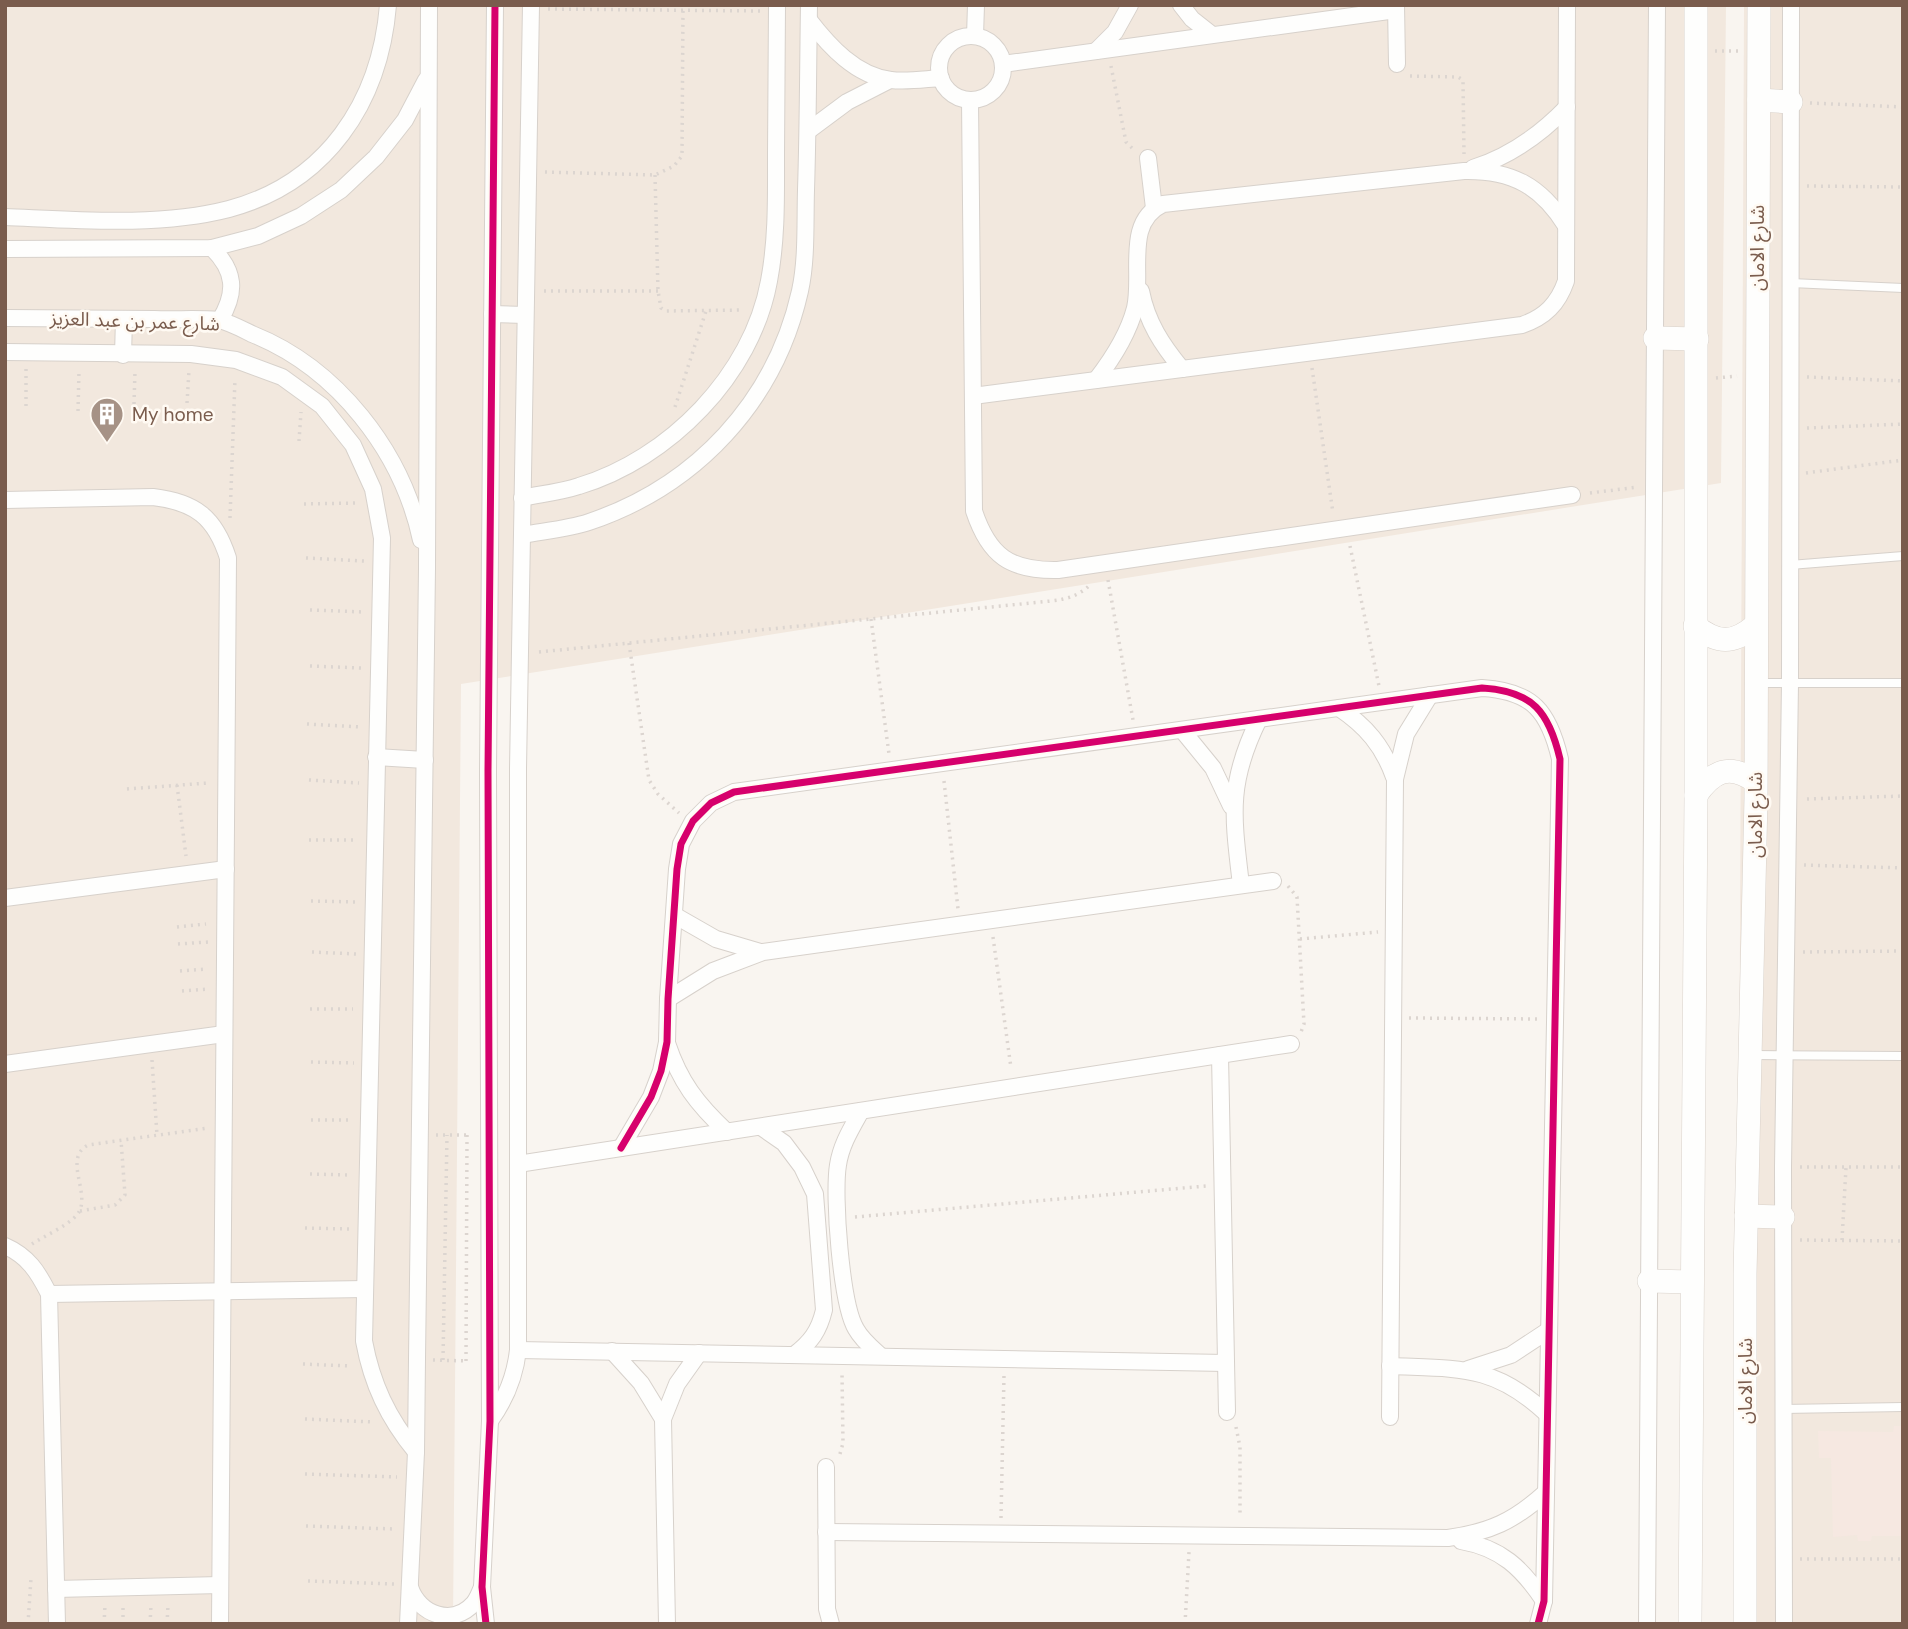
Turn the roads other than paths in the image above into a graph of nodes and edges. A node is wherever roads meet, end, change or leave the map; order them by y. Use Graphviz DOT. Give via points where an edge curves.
graph roads {
  1 [pos="388,5"];
  2 [pos="429,5"];
  3 [pos="495,5"];
  4 [pos="976,5"];
  5 [pos="1130,5"];
  6 [pos="1181,5"];
  7 [pos="1567,5"];
  8 [pos="1657,5"];
  9 [pos="1696,5"];
  10 [pos="1759,5"];
  11 [pos="1791,5"];
  12 [pos="531,7"];
  13 [pos="777,8"];
  14 [pos="1396,8"];
  15 [pos="809,13"];
  16 [pos="1211,34"];
  17 [pos="975,36"];
  18 [pos="1102,50"];
  19 [pos="1003,64"];
  20 [pos="1397,64"];
  21 [pos="427,78"];
  22 [pos="941,78"];
  23 [pos="890,80"];
  24 [pos="970,100"];
  25 [pos="1759,100"];
  26 [pos="1791,102"];
  27 [pos="1567,107"];
  28 [pos="808,131"];
  29 [pos="1148,158"];
  30 [pos="1464,171"];
  31 [pos="1154,208"];
  32 [pos="5,217"];
  33 [pos="93,220"];
  34 [pos="1566,227"];
  35 [pos="212,248"];
  36 [pos="5,249"];
  37 [pos="94,250"];
  38 [pos="1139,282"];
  39 [pos="1791,283"];
  40 [pos="1903,288"];
  41 [pos="492,314"];
  42 [pos="524,315"];
  43 [pos="5,318"];
  44 [pos="124,319"];
  45 [pos="220,320"];
  46 [pos="1655,338"];
  47 [pos="1697,339"];
  48 [pos="5,352"];
  49 [pos="130,355"];
  50 [pos="1182,369"];
  51 [pos="1096,380"];
  52 [pos="973,396"];
  53 [pos="1572,495"];
  54 [pos="522,498"];
  55 [pos="5,500"];
  56 [pos="522,535"];
  57 [pos="1903,556"];
  58 [pos="1790,565"];
  59 [pos="427,568"];
  60 [pos="1695,626"];
  61 [pos="1755,626"];
  62 [pos="1756,682"];
  63 [pos="1790,683"];
  64 [pos="1903,683"];
  65 [pos="1430,695"];
  66 [pos="1339,708"];
  67 [pos="1259,719"];
  68 [pos="1182,730"];
  69 [pos="376,757"];
  70 [pos="425,760"];
  71 [pos="518,769"];
  72 [pos="488,771"];
  73 [pos="1395,779"];
  74 [pos="1755,781"];
  75 [pos="1696,795"];
  76 [pos="1233,812"];
  77 [pos="226,869"];
  78 [pos="1273,881"];
  79 [pos="1241,885"];
  80 [pos="5,898"];
  81 [pos="674,915"];
  82 [pos="762,952"];
  83 [pos="668,999"];
  84 [pos="224,1034"];
  85 [pos="667,1042"];
  86 [pos="1291,1045"];
  87 [pos="1220,1055"];
  88 [pos="1751,1055"];
  89 [pos="1784,1055"];
  90 [pos="1903,1056"];
  91 [pos="5,1065"];
  92 [pos="861,1111"];
  93 [pos="761,1127"];
  94 [pos="727,1132"];
  95 [pos="621,1148"];
  96 [pos="518,1164"];
  97 [pos="1746,1216"];
  98 [pos="1783,1228"];
  99 [pos="12,1249"];
  100 [pos="1649,1281"];
  101 [pos="1692,1282"];
  102 [pos="365,1289"];
  103 [pos="222,1291"];
  104 [pos="48,1294"];
  105 [pos="1549,1330"];
  106 [pos="517,1350"];
  107 [pos="612,1351"];
  108 [pos="699,1353"];
  109 [pos="794,1355"];
  110 [pos="881,1356"];
  111 [pos="1226,1363"];
  112 [pos="1390,1366"];
  113 [pos="1468,1369"];
  114 [pos="1903,1407"];
  115 [pos="1783,1409"];
  116 [pos="1227,1412"];
  117 [pos="1547,1414"];
  118 [pos="1390,1417"];
  119 [pos="663,1419"];
  120 [pos="490,1421"];
  121 [pos="416,1452"];
  122 [pos="826,1466"];
  123 [pos="1545,1493"];
  124 [pos="827,1532"];
  125 [pos="1448,1538"];
  126 [pos="220,1585"];
  127 [pos="410,1585"];
  128 [pos="482,1587"];
  129 [pos="56,1589"];
  130 [pos="1544,1601"];
  131 [pos="826,1619"];
  132 [pos="57,1624"];
  133 [pos="220,1624"];
  134 [pos="408,1624"];
  135 [pos="486,1624"];
  136 [pos="667,1624"];
  137 [pos="1538,1624"];
  138 [pos="1647,1624"];
  139 [pos="1690,1624"];
  140 [pos="1745,1624"];
  141 [pos="1784,1624"];
  1 -- 33 [label="street" via="382,51 358,112 331,148 289,183 228,209 162,218"];
  2 -- 21 [label="street"];
  3 -- 41 [label="street"];
  4 -- 17 [label="street"];
  5 -- 18 [label="street"];
  6 -- 16 [label="street"];
  7 -- 27 [label="street"];
  8 -- 46 [label="street"];
  9 -- 47 [label="street"];
  10 -- 25 [label="street, شارع الامان"];
  11 -- 26 [label="street"];
  12 -- 42 [label="street"];
  13 -- 54 [label="street" via="776,223 769,281 750,337 721,387 681,430 633,463 580,486"];
  14 -- 16 [label="street"];
  14 -- 20 [label="street"];
  15 -- 23 [label="street" via="824,41 843,58"];
  15 -- 28 [label="street"];
  16 -- 18 [label="street"];
  17 -- 19 [label="street" via="997,48"];
  17 -- 22 [label="street" via="957,39 944,51"];
  18 -- 19 [label="street"];
  19 -- 24 [label="street" via="999,86 981,99"];
  21 -- 35 [label="street" via="405,120 376,157 341,190 258,236"];
  21 -- 59 [label="street"];
  22 -- 23 [label="street"];
  22 -- 24 [label="street" via="955,96"];
  23 -- 28 [label="street" via="847,102"];
  24 -- 52 [label="street"];
  25 -- 26 [label="street"];
  25 -- 61 [label="street, شارع الامان"];
  26 -- 39 [label="street"];
  27 -- 30 [label="street" via="1520,146"];
  27 -- 34 [label="street"];
  28 -- 56 [label="street" via="800,289 780,353 747,411 702,459 648,498 587,523"];
  29 -- 31 [label="street"];
  30 -- 31 [label="street"];
  30 -- 34 [label="street" via="1485,170 1524,183 1541,194"];
  31 -- 38 [label="street" via="1138,232"];
  32 -- 33 [label="street"];
  33 -- 37 [label="street"];
  34 -- 50 [label="street" via="1566,281 1555,305 1535,321"];
  35 -- 37 [label="street"];
  35 -- 45 [label="street" via="230,274 230,299"];
  36 -- 37 [label="street"];
  38 -- 50 [label="street" via="1153,329"];
  38 -- 51 [label="street" via="1126,334"];
  39 -- 40 [label="lane"];
  39 -- 58 [label="street"];
  41 -- 42 [label="street"];
  41 -- 72 [label="street"];
  42 -- 54 [label="street"];
  43 -- 44 [label="street, شارع عمر بن عبد العزيز"];
  44 -- 45 [label="street, شارع عمر بن عبد العزيز"];
  44 -- 49 [label="street"];
  45 -- 59 [label="street, شارع عمر بن عبد العزيز" via="265,339 306,364 343,396 399,475 417,520"];
  46 -- 47 [label="street"];
  46 -- 100 [label="street"];
  47 -- 60 [label="street"];
  48 -- 49 [label="street"];
  49 -- 69 [label="street" via="191,354 236,360 282,377 322,406 353,445 373,489 382,538"];
  50 -- 51 [label="street"];
  51 -- 52 [label="street"];
  52 -- 53 [label="street" via="974,511 981,532 995,551 1014,564 1036,570"];
  54 -- 56 [label="street"];
  55 -- 77 [label="street" via="174,500 199,512 223,541 228,558"];
  56 -- 71 [label="street"];
  57 -- 58 [label="lane"];
  58 -- 63 [label="street"];
  59 -- 70 [label="street"];
  60 -- 61 [label="street" via="1721,640 1738,639"];
  60 -- 75 [label="street"];
  61 -- 62 [label="street, شارع الامان"];
  62 -- 63 [label="lane"];
  62 -- 74 [label="street, شارع الامان"];
  63 -- 64 [label="lane"];
  63 -- 89 [label="street"];
  65 -- 66 [label="street"];
  65 -- 73 [label="street" via="1406,734"];
  65 -- 105 [label="street" via="1482,688 1522,696 1553,730 1560,759"];
  66 -- 67 [label="street"];
  66 -- 73 [label="street" via="1374,737"];
  67 -- 68 [label="street"];
  67 -- 76 [label="street" via="1240,764"];
  68 -- 76 [label="street" via="1213,768"];
  68 -- 81 [label="street" via="734,792 711,803 693,821 681,844"];
  69 -- 70 [label="street"];
  69 -- 102 [label="street"];
  70 -- 121 [label="street"];
  71 -- 72 [label="street"];
  71 -- 96 [label="street"];
  72 -- 120 [label="street"];
  73 -- 112 [label="street"];
  74 -- 75 [label="street" via="1737,772 1718,773"];
  74 -- 88 [label="street, شارع الامان"];
  75 -- 101 [label="street"];
  76 -- 79 [label="street"];
  77 -- 80 [label="street"];
  77 -- 84 [label="street"];
  78 -- 79 [label="street"];
  79 -- 82 [label="street"];
  81 -- 82 [label="street" via="716,939"];
  81 -- 83 [label="street"];
  82 -- 83 [label="street" via="713,971"];
  83 -- 85 [label="street"];
  84 -- 91 [label="street"];
  84 -- 103 [label="street"];
  85 -- 94 [label="street" via="689,1091"];
  85 -- 95 [label="street" via="651,1097"];
  86 -- 87 [label="street"];
  87 -- 92 [label="street"];
  87 -- 111 [label="street"];
  88 -- 89 [label="lane"];
  88 -- 97 [label="street, شارع الامان"];
  89 -- 90 [label="lane"];
  89 -- 98 [label="street"];
  92 -- 93 [label="street"];
  92 -- 110 [label="street" via="846,1136 838,1166 838,1218 848,1311 856,1329"];
  93 -- 94 [label="street"];
  93 -- 109 [label="street" via="784,1143 803,1167 815,1194 824,1310 819,1328"];
  94 -- 95 [label="street"];
  95 -- 96 [label="street"];
  96 -- 106 [label="street"];
  97 -- 98 [label="street"];
  97 -- 140 [label="street, شارع الامان"];
  98 -- 115 [label="street"];
  99 -- 104 [label="street" via="37,1270"];
  100 -- 101 [label="street"];
  100 -- 138 [label="street"];
  101 -- 139 [label="street"];
  102 -- 103 [label="street"];
  102 -- 121 [label="street" via="364,1340 369,1366 383,1405"];
  103 -- 104 [label="street"];
  103 -- 126 [label="street"];
  104 -- 129 [label="street"];
  105 -- 113 [label="street" via="1511,1355"];
  105 -- 117 [label="street"];
  106 -- 107 [label="street"];
  106 -- 120 [label="street" via="512,1380"];
  107 -- 108 [label="street"];
  107 -- 119 [label="street" via="641,1383"];
  108 -- 109 [label="street"];
  108 -- 119 [label="street" via="677,1384"];
  109 -- 110 [label="street"];
  110 -- 111 [label="street"];
  111 -- 116 [label="street"];
  112 -- 113 [label="street"];
  112 -- 118 [label="street"];
  113 -- 117 [label="street" via="1512,1386"];
  114 -- 115 [label="lane"];
  115 -- 141 [label="street"];
  117 -- 123 [label="street"];
  119 -- 136 [label="street"];
  120 -- 128 [label="street"];
  121 -- 127 [label="street"];
  122 -- 124 [label="street"];
  123 -- 125 [label="street" via="1501,1525"];
  123 -- 130 [label="street"];
  124 -- 125 [label="street"];
  124 -- 131 [label="street"];
  125 -- 130 [label="street" via="1478,1544 1504,1557 1527,1576"];
  126 -- 129 [label="street"];
  126 -- 133 [label="street"];
  127 -- 128 [label="street" via="415,1601 428,1612 444,1616 461,1613"];
  127 -- 134 [label="street"];
  128 -- 135 [label="street"];
  129 -- 132 [label="street"];
  130 -- 137 [label="street"];
}
